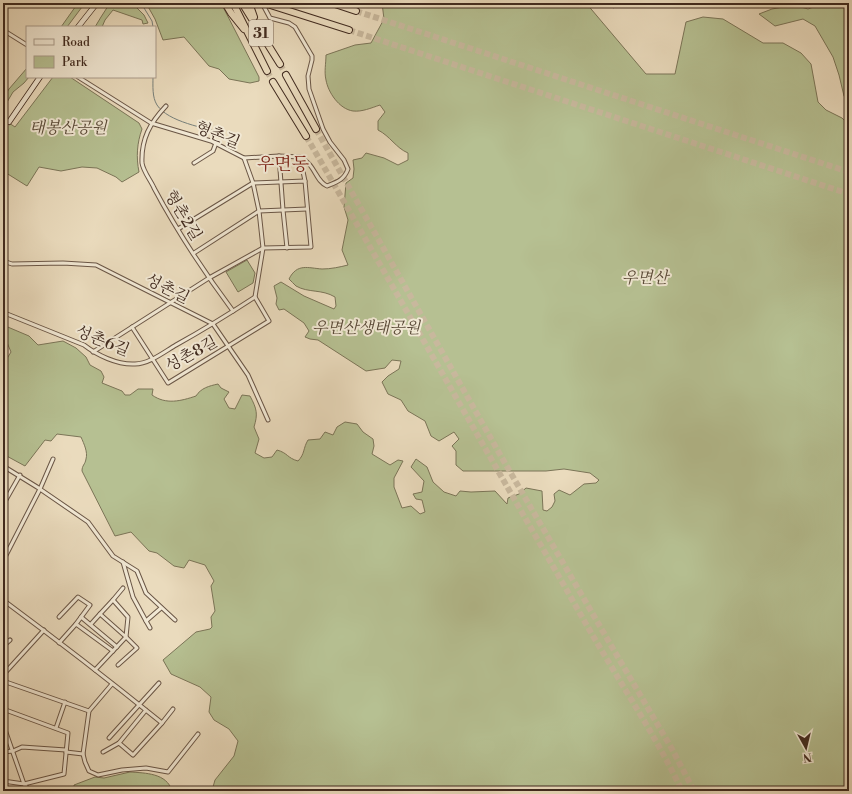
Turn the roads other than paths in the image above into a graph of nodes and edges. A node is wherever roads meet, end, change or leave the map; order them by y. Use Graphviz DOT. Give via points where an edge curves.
graph roads {
  1 [pos="97,3"];
  2 [pos="225,3"];
  3 [pos="233,3"];
  4 [pos="242,3"];
  5 [pos="249,3"];
  6 [pos="263,3"];
  7 [pos="332,3"];
  8 [pos="356,11"];
  9 [pos="79,26"];
  10 [pos="258,28"];
  11 [pos="3,30"];
  12 [pos="349,30"];
  13 [pos="248,33"];
  14 [pos="26,44"];
  15 [pos="280,64"];
  16 [pos="267,71"];
  17 [pos="286,74"];
  18 [pos="39,78"];
  19 [pos="80,78"];
  20 [pos="273,82"];
  21 [pos="166,106"];
  22 [pos="9,122"];
  23 [pos="151,123"];
  24 [pos="316,129"];
  25 [pos="306,136"];
  26 [pos="216,143"];
  27 [pos="279,156"];
  28 [pos="300,156"];
  29 [pos="244,158"];
  30 [pos="194,163"];
  31 [pos="305,181"];
  32 [pos="280,182"];
  33 [pos="253,183"];
  34 [pos="307,209"];
  35 [pos="283,210"];
  36 [pos="259,211"];
  37 [pos="178,229"];
  38 [pos="263,248"];
  39 [pos="287,248"];
  40 [pos="194,253"];
  41 [pos="3,261"];
  42 [pos="209,278"];
  43 [pos="255,297"];
  44 [pos="170,302"];
  45 [pos="233,311"];
  46 [pos="3,314"];
  47 [pos="212,324"];
  48 [pos="132,327"];
  49 [pos="228,346"];
  50 [pos="93,352"];
  51 [pos="152,359"];
  52 [pos="268,420"];
  53 [pos="53,459"];
  54 [pos="3,466"];
  55 [pos="20,475"];
  56 [pos="40,488"];
  57 [pos="3,504"];
  58 [pos="3,561"];
  59 [pos="123,562"];
  60 [pos="123,588"];
  61 [pos="3,600"];
  62 [pos="113,600"];
  63 [pos="161,608"];
  64 [pos="100,614"];
  65 [pos="59,617"];
  66 [pos="81,617"];
  67 [pos="175,620"];
  68 [pos="146,621"];
  69 [pos="76,624"];
  70 [pos="90,624"];
  71 [pos="150,628"];
  72 [pos="44,630"];
  73 [pos="126,637"];
  74 [pos="10,640"];
  75 [pos="59,643"];
  76 [pos="3,646"];
  77 [pos="117,647"];
  78 [pos="113,651"];
  79 [pos="118,665"];
  80 [pos="95,670"];
  81 [pos="4,672"];
  82 [pos="3,681"];
  83 [pos="159,682"];
  84 [pos="112,684"];
  85 [pos="65,702"];
  86 [pos="140,705"];
  87 [pos="3,709"];
  88 [pos="146,710"];
  89 [pos="173,710"];
  90 [pos="90,711"];
  91 [pos="162,723"];
  92 [pos="3,724"];
  93 [pos="56,728"];
  94 [pos="198,734"];
  95 [pos="109,738"];
  96 [pos="119,743"];
  97 [pos="13,751"];
  98 [pos="66,751"];
  99 [pos="3,752"];
  100 [pos="102,752"];
  101 [pos="83,754"];
  102 [pos="3,781"];
  103 [pos="24,784"];
  104 [pos="30,791"];
  1 -- 9 [label="street"];
  2 -- 13 [label="highway" via="230,13"];
  3 -- 13 [label="highway, 31"];
  4 -- 10 [label="highway, 31"];
  5 -- 10 [label="highway"];
  6 -- 12 [label="highway"];
  6 -- 28 [label="street" via="270,18 295,27 312,56 308,76 309,89 330,142 348,169 345,176 327,186 322,184 307,160"];
  7 -- 8 [label="highway"];
  10 -- 15 [label="highway, 31"];
  11 -- 14 [label="street"];
  13 -- 16 [label="highway, 31"];
  17 -- 24 [label="highway"];
  18 -- 22 [label="street"];
  19 -- 23 [label="street, 형촌길"];
  20 -- 25 [label="highway"];
  21 -- 23 [label="street"];
  23 -- 26 [label="street, 형촌길"];
  23 -- 37 [label="street, 형촌2길" via="144,140 142,165"];
  26 -- 29 [label="street, 형촌길"];
  26 -- 30 [label="street" via="213,151"];
  27 -- 28 [label="street"];
  27 -- 29 [label="street"];
  27 -- 32 [label="street"];
  28 -- 31 [label="street"];
  29 -- 33 [label="street, 형촌길"];
  31 -- 32 [label="street"];
  31 -- 34 [label="street"];
  32 -- 33 [label="street"];
  32 -- 35 [label="street"];
  33 -- 36 [label="street, 형촌길"];
  33 -- 37 [label="street"];
  34 -- 35 [label="street"];
  34 -- 39 [label="street" via="311,247"];
  35 -- 36 [label="street"];
  35 -- 39 [label="street"];
  36 -- 38 [label="street, 형촌길"];
  36 -- 40 [label="street"];
  37 -- 40 [label="street, 형촌2길"];
  38 -- 39 [label="street"];
  38 -- 42 [label="street"];
  38 -- 43 [label="street, 형촌길"];
  40 -- 42 [label="street, 형촌2길"];
  41 -- 44 [label="street, 성촌길" via="12,264 96,265"];
  42 -- 44 [label="street"];
  42 -- 45 [label="street, 형촌2길"];
  43 -- 45 [label="street"];
  43 -- 49 [label="street" via="269,320"];
  44 -- 47 [label="street, 성촌길"];
  44 -- 48 [label="street"];
  45 -- 47 [label="street"];
  46 -- 50 [label="street, 성촌6길" via="84,345"];
  47 -- 49 [label="street, 성촌길"];
  47 -- 51 [label="street, 성촌6길"];
  48 -- 50 [label="street"];
  48 -- 51 [label="street"];
  49 -- 51 [label="street, 성촌8길" via="168,383"];
  49 -- 52 [label="street, 성촌길" via="248,375"];
  50 -- 51 [label="street, 성촌6길" via="119,363 135,364"];
  53 -- 56 [label="street"];
  54 -- 55 [label="street"];
  55 -- 56 [label="street"];
  55 -- 57 [label="street"];
  56 -- 58 [label="street"];
  56 -- 59 [label="street" via="88,522 113,556"];
  59 -- 63 [label="street" via="137,571 146,593"];
  59 -- 68 [label="street" via="133,597"];
  60 -- 62 [label="street"];
  61 -- 72 [label="street"];
  62 -- 64 [label="street"];
  62 -- 73 [label="street" via="128,617"];
  63 -- 67 [label="street"];
  63 -- 68 [label="street"];
  64 -- 70 [label="street"];
  64 -- 73 [label="street"];
  65 -- 66 [label="street" via="78,597 90,605"];
  66 -- 69 [label="street"];
  66 -- 70 [label="street"];
  68 -- 71 [label="street"];
  69 -- 75 [label="street"];
  69 -- 78 [label="street"];
  70 -- 77 [label="street"];
  72 -- 75 [label="street"];
  72 -- 81 [label="street"];
  73 -- 77 [label="street"];
  73 -- 79 [label="street" via="136,648"];
  74 -- 76 [label="street"];
  75 -- 80 [label="street"];
  77 -- 78 [label="street"];
  78 -- 80 [label="street"];
  80 -- 84 [label="street"];
  82 -- 85 [label="street"];
  83 -- 86 [label="street"];
  84 -- 86 [label="street"];
  84 -- 90 [label="street"];
  85 -- 90 [label="street"];
  85 -- 93 [label="street"];
  86 -- 88 [label="street"];
  86 -- 95 [label="street"];
  87 -- 93 [label="street"];
  88 -- 91 [label="street"];
  88 -- 96 [label="street"];
  89 -- 91 [label="street"];
  90 -- 101 [label="street"];
  91 -- 96 [label="street" via="133,755"];
  92 -- 97 [label="street"];
  93 -- 98 [label="street" via="68,733"];
  94 -- 101 [label="street" via="168,772 146,768 98,775 89,771"];
  96 -- 100 [label="street"];
  97 -- 98 [label="street" via="22,747"];
  97 -- 99 [label="street"];
  97 -- 103 [label="street"];
  98 -- 101 [label="street"];
  98 -- 103 [label="street" via="64,774"];
  102 -- 103 [label="street"];
  103 -- 104 [label="street"];
}
